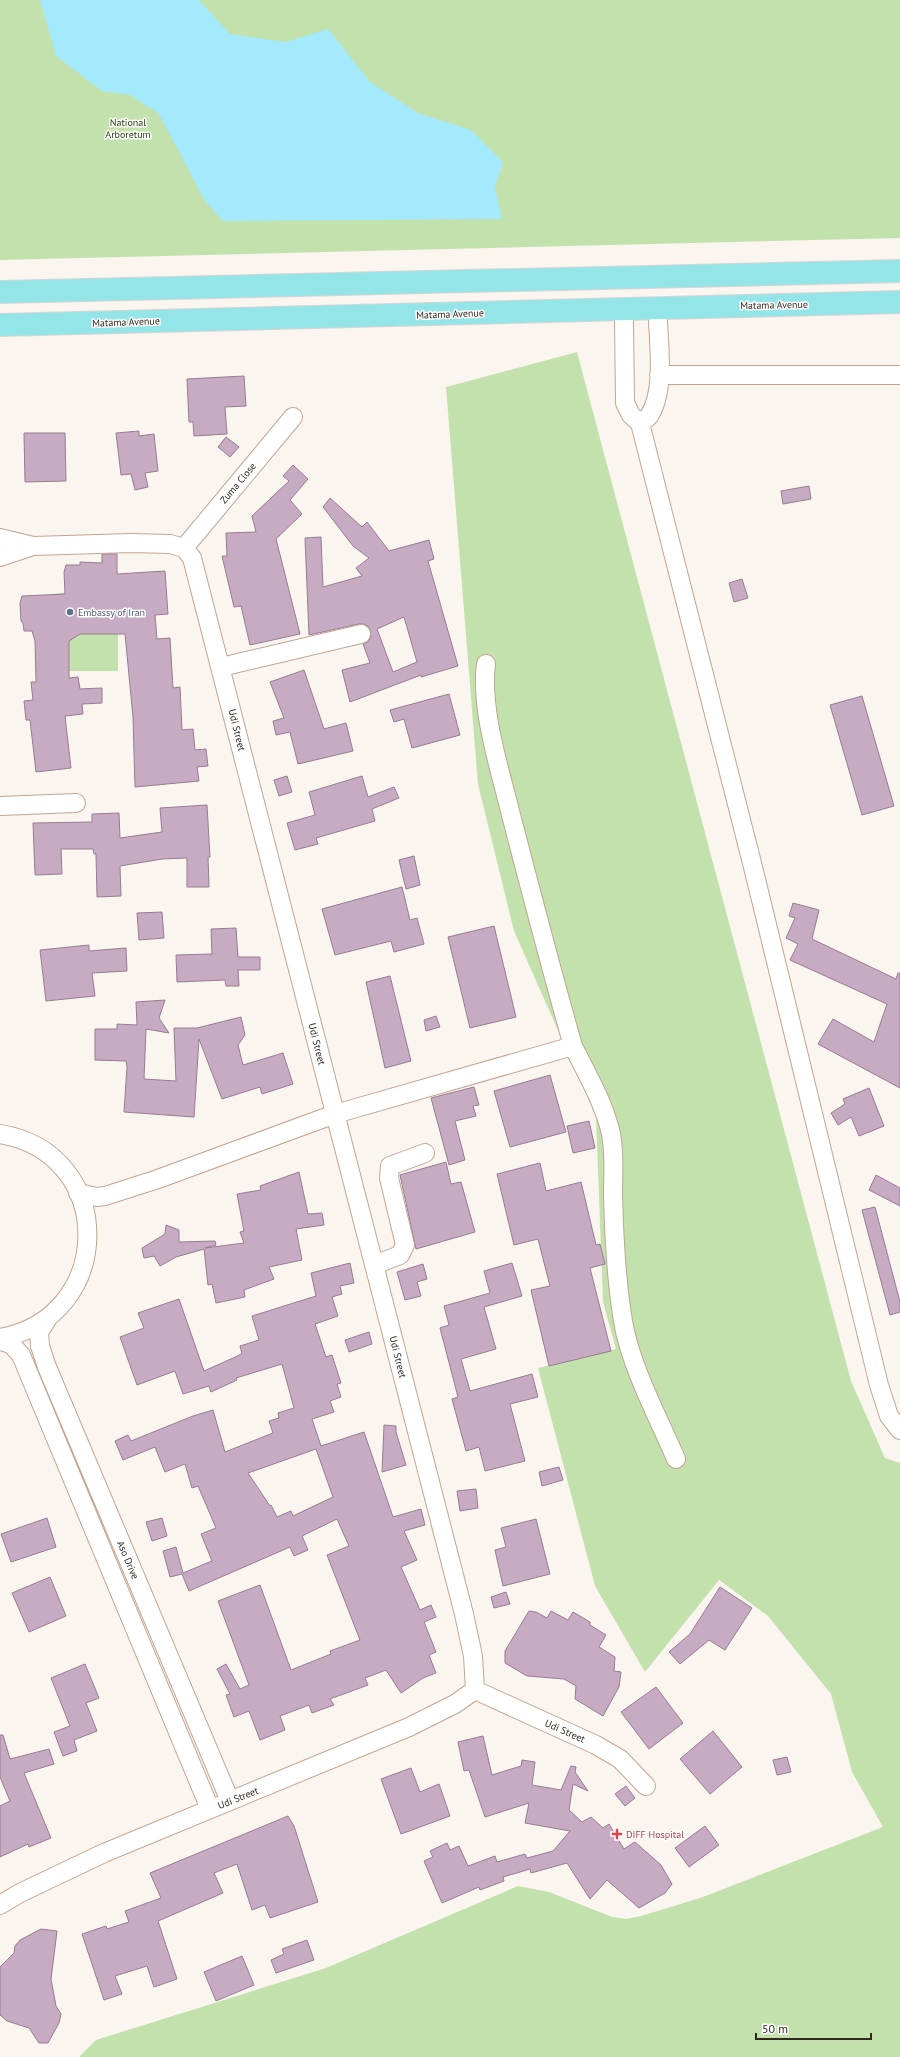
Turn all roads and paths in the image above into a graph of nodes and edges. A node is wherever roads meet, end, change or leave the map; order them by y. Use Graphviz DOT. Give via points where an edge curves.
graph roads {
  1 [pos="900,271"];
  2 [pos="830,273"];
  3 [pos="0,292"];
  4 [pos="900,302"];
  5 [pos="831,304"];
  6 [pos="658,320"];
  7 [pos="624,321"];
  8 [pos="0,325"];
  9 [pos="659,375"];
  10 [pos="900,375"];
  11 [pos="292,417"];
  12 [pos="640,423"];
  13 [pos="0,538"];
  14 [pos="33,546"];
  15 [pos="184,548"];
  16 [pos="0,557"];
  17 [pos="361,634"];
  18 [pos="486,664"];
  19 [pos="221,667"];
  20 [pos="76,803"];
  21 [pos="0,806"];
  22 [pos="573,1046"];
  23 [pos="335,1114"];
  24 [pos="0,1134"];
  25 [pos="425,1153"];
  26 [pos="78,1193"];
  27 [pos="374,1265"];
  28 [pos="48,1318"];
  29 [pos="0,1339"];
  30 [pos="900,1430"];
  31 [pos="676,1459"];
  32 [pos="475,1690"];
  33 [pos="646,1786"];
  34 [pos="230,1801"];
  35 [pos="210,1809"];
  36 [pos="0,1905"];
  1 -- 2 [label="main road"];
  2 -- 3 [label="main road"];
  2 -- 5 [label="main road"];
  4 -- 5 [label="main road, Matama Avenue"];
  5 -- 8 [label="main road, Matama Avenue"];
  6 -- 9 [label="street"];
  7 -- 12 [label="street" via="625,403 631,415"];
  9 -- 10 [label="street"];
  9 -- 12 [label="street" via="656,402 649,417"];
  11 -- 15 [label="street, Zuma Close"];
  12 -- 30 [label="street" via="751,859 879,1385 890,1416"];
  13 -- 14 [label="street"];
  14 -- 15 [label="street" via="131,543 170,544"];
  14 -- 16 [label="street"];
  15 -- 19 [label="street, Udi Street" via="192,558"];
  17 -- 19 [label="street"];
  18 -- 22 [label="street" via="485,697 502,779"];
  19 -- 23 [label="street, Udi Street"];
  20 -- 21 [label="street"];
  22 -- 23 [label="street"];
  22 -- 31 [label="street" via="595,1090 611,1136 617,1278 623,1323 638,1370"];
  23 -- 26 [label="street" via="105,1196"];
  23 -- 27 [label="street, Udi Street"];
  24 -- 26 [label="street" via="30,1143 48,1154 63,1168"];
  25 -- 27 [label="street" via="390,1166 389,1178 405,1245 400,1256"];
  26 -- 28 [label="street" via="88,1225 84,1267 76,1286 64,1303"];
  27 -- 32 [label="street, Udi Street" via="464,1614 473,1656"];
  28 -- 29 [label="street" via="14,1336"];
  28 -- 34 [label="street, Aso Drive" via="39,1332 40,1346 47,1367"];
  29 -- 35 [label="street, Aso Drive" via="10,1344 21,1355"];
  32 -- 33 [label="street, Udi Street" via="596,1745 620,1759"];
  32 -- 34 [label="street, Udi Street" via="455,1704 409,1727"];
  34 -- 35 [label="street, Udi Street"];
  35 -- 36 [label="street, Udi Street" via="104,1853"];
}
